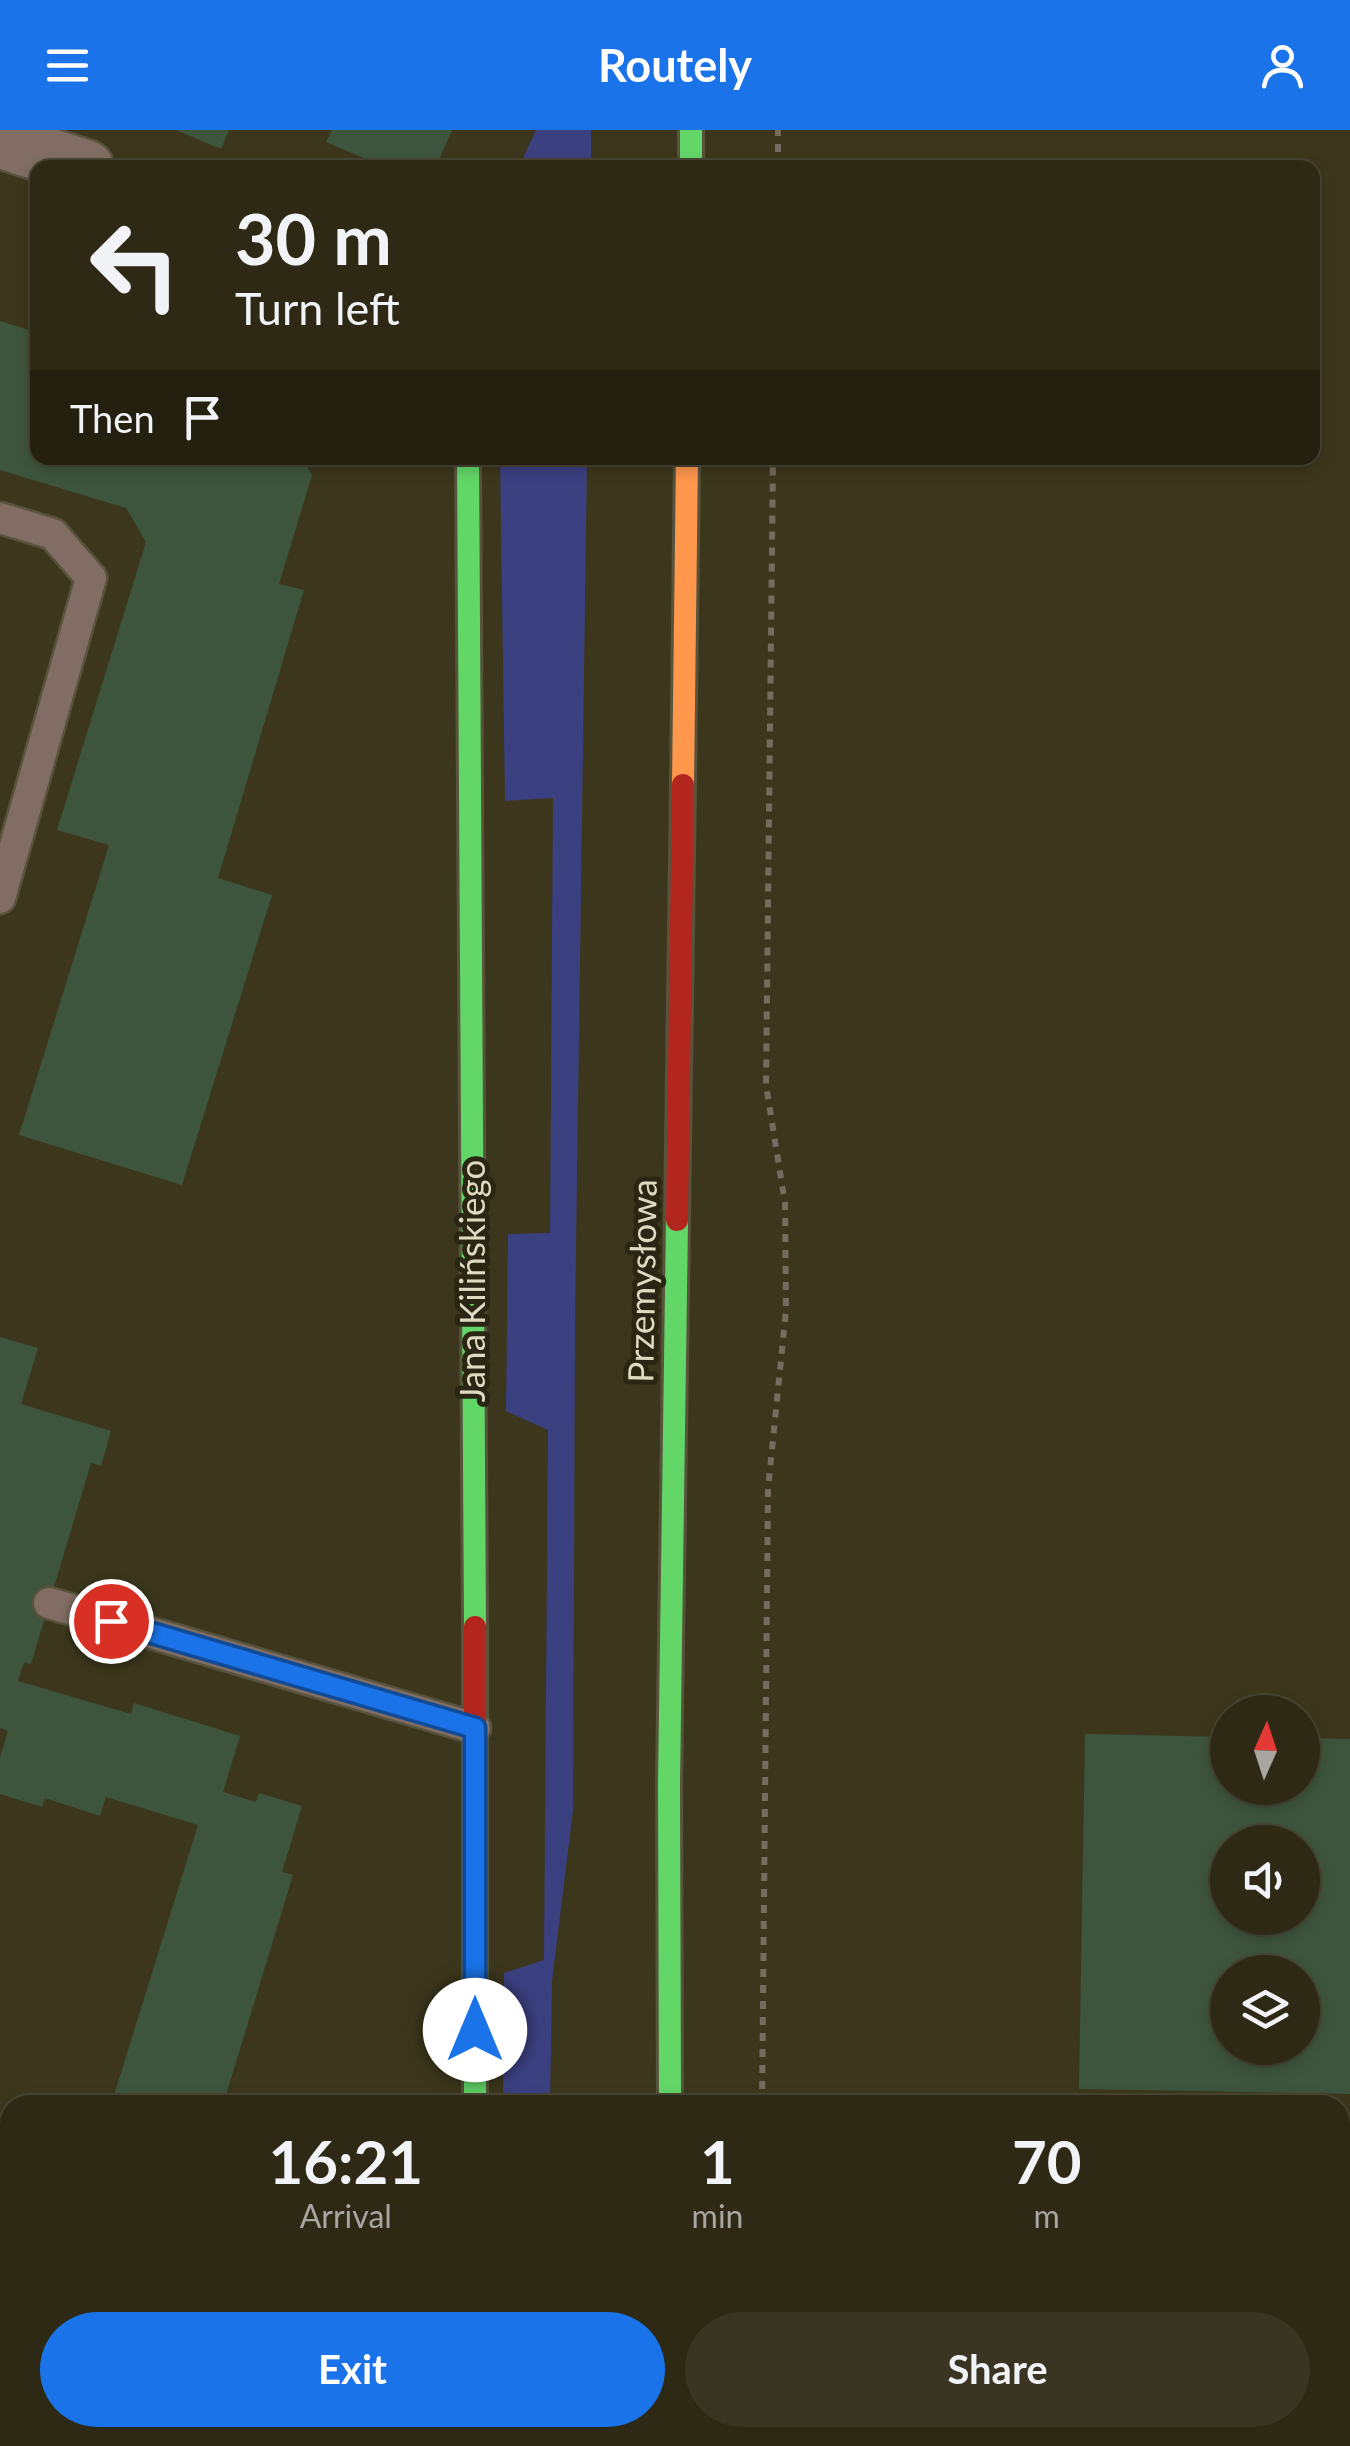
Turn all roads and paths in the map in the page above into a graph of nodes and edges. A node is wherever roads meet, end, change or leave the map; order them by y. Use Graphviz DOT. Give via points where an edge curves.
graph roads {
  1 [pos="691,130"];
  2 [pos="778,130"];
  3 [pos="0,140"];
  4 [pos="61,160"];
  5 [pos="691,160"];
  6 [pos="778,160"];
  7 [pos="468,465"];
  8 [pos="687,465"];
  9 [pos="772,465"];
  10 [pos="0,518"];
  11 [pos="0,898"];
  12 [pos="49,1603"];
  13 [pos="475,1728"];
  14 [pos="475,2095"];
  15 [pos="670,2095"];
  16 [pos="762,2095"];
  1 -- 5 [label="main road"];
  2 -- 6 [label="path"];
  3 -- 4 [label="street"];
  7 -- 13 [label="main road, Jana Kilińskiego"];
  8 -- 15 [label="main road, Przemysłowa"];
  9 -- 16 [label="path" via="766,1084 785,1204 786,1310 768,1489"];
  10 -- 11 [label="lane" via="53,534 91,578"];
  12 -- 13 [label="lane"];
  13 -- 14 [label="main road, Jana Kilińskiego"];
}
